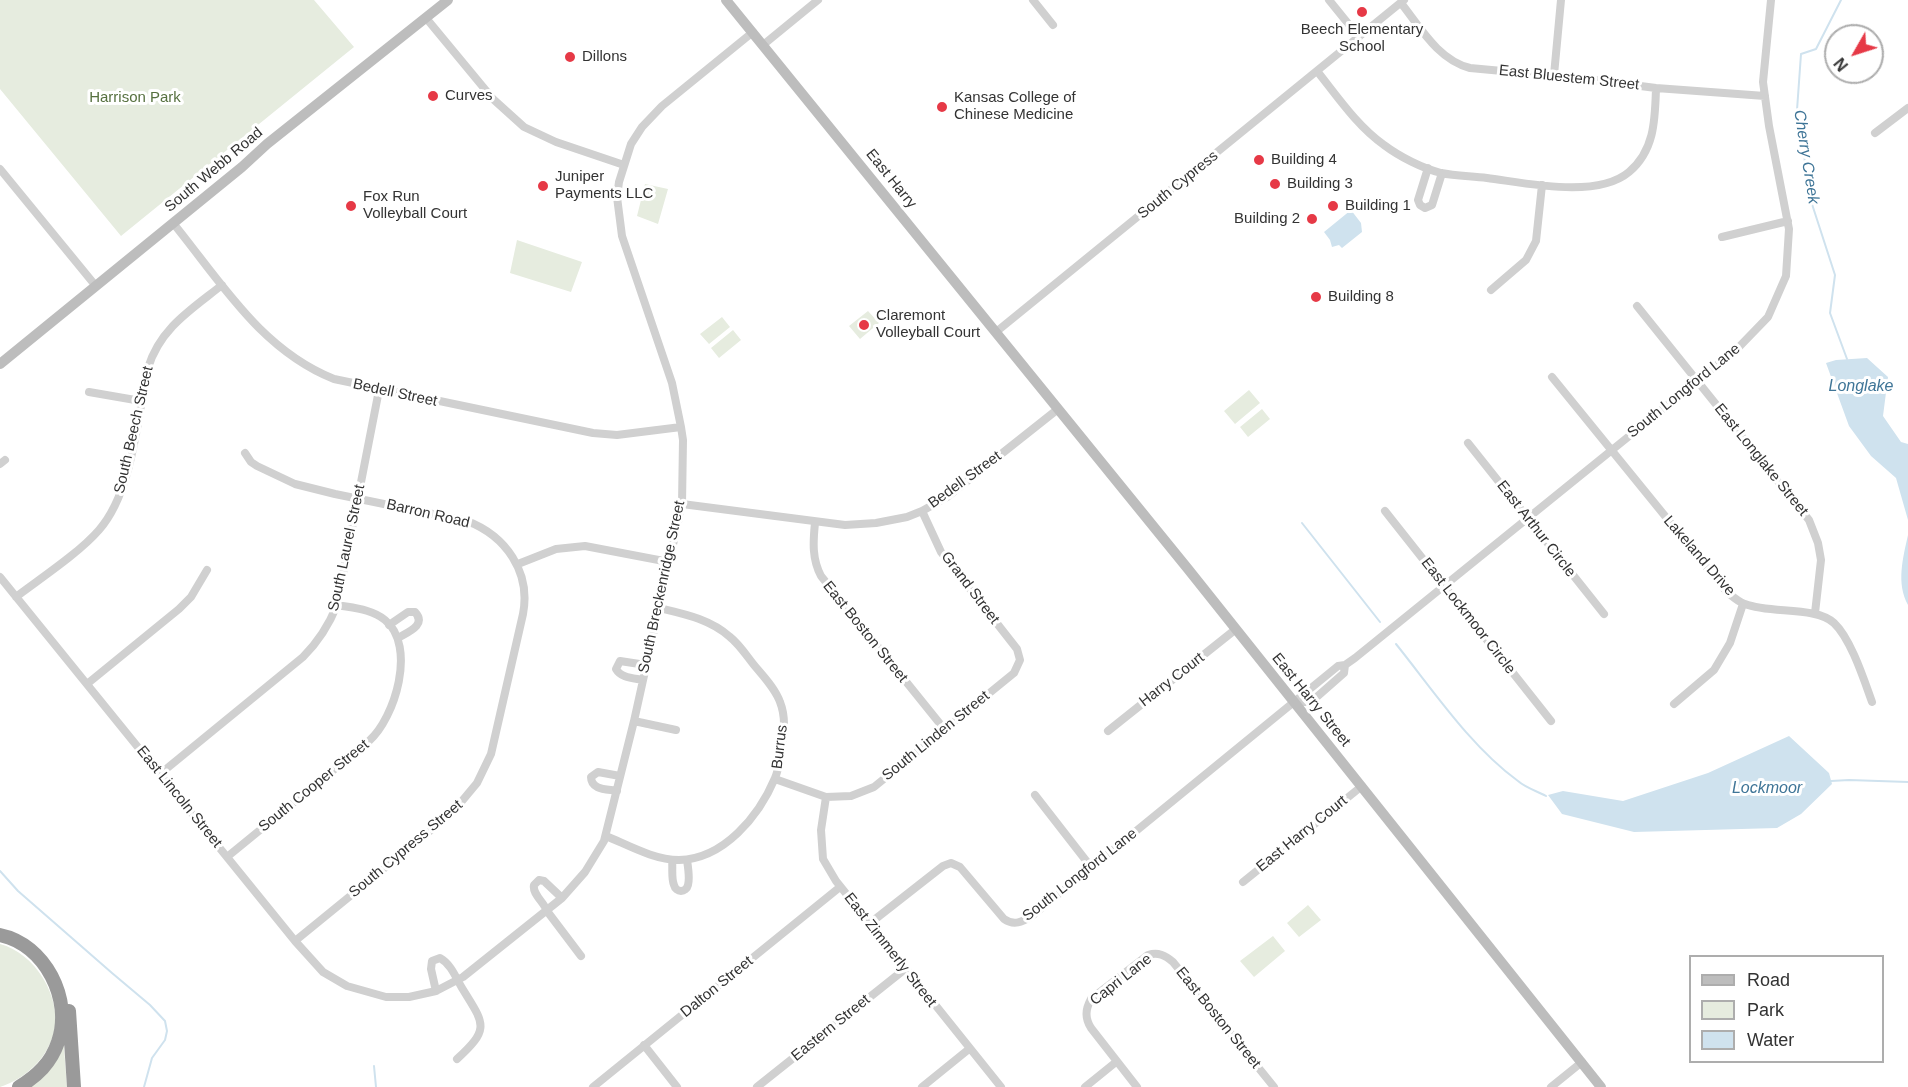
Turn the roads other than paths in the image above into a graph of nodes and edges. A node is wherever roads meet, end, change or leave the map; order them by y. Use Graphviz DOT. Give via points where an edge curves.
graph roads {
  1 [pos="448,0"];
  2 [pos="726,0"];
  3 [pos="818,0"];
  4 [pos="1033,0"];
  5 [pos="1329,0"];
  6 [pos="1561,0"];
  7 [pos="1771,0"];
  8 [pos="1403,1"];
  9 [pos="426,18"];
  10 [pos="1053,26"];
  11 [pos="753,32"];
  12 [pos="1359,37"];
  13 [pos="763,45"];
  14 [pos="1317,71"];
  15 [pos="1554,75"];
  16 [pos="1656,88"];
  17 [pos="1765,96"];
  18 [pos="1908,108"];
  19 [pos="1875,133"];
  20 [pos="624,165"];
  21 [pos="1428,168"];
  22 [pos="0,169"];
  23 [pos="1442,173"];
  24 [pos="1542,185"];
  25 [pos="1788,221"];
  26 [pos="173,223"];
  27 [pos="1722,237"];
  28 [pos="95,285"];
  29 [pos="222,285"];
  30 [pos="1491,290"];
  31 [pos="1637,306"];
  32 [pos="996,332"];
  33 [pos="0,364"];
  34 [pos="1552,377"];
  35 [pos="1697,381"];
  36 [pos="379,390"];
  37 [pos="89,392"];
  38 [pos="141,401"];
  39 [pos="1058,409"];
  40 [pos="681,428"];
  41 [pos="1468,443"];
  42 [pos="1611,451"];
  43 [pos="245,453"];
  44 [pos="358,499"];
  45 [pos="682,504"];
  46 [pos="922,511"];
  47 [pos="1385,511"];
  48 [pos="1527,518"];
  49 [pos="814,523"];
  50 [pos="669,562"];
  51 [pos="518,564"];
  52 [pos="207,570"];
  53 [pos="0,577"];
  54 [pos="1444,586"];
  55 [pos="16,597"];
  56 [pos="1743,604"];
  57 [pos="337,605"];
  58 [pos="659,608"];
  59 [pos="1815,613"];
  60 [pos="1604,614"];
  61 [pos="389,625"];
  62 [pos="1236,629"];
  63 [pos="398,638"];
  64 [pos="1019,663"];
  65 [pos="646,665"];
  66 [pos="643,680"];
  67 [pos="87,684"];
  68 [pos="1294,702"];
  69 [pos="1872,702"];
  70 [pos="1674,704"];
  71 [pos="634,721"];
  72 [pos="1551,721"];
  73 [pos="676,730"];
  74 [pos="945,730"];
  75 [pos="1108,731"];
  76 [pos="160,774"];
  77 [pos="621,776"];
  78 [pos="775,780"];
  79 [pos="1362,786"];
  80 [pos="617,791"];
  81 [pos="1035,795"];
  82 [pos="826,797"];
  83 [pos="606,836"];
  84 [pos="227,857"];
  85 [pos="672,860"];
  86 [pos="687,860"];
  87 [pos="1091,867"];
  88 [pos="1243,882"];
  89 [pos="840,887"];
  90 [pos="562,898"];
  91 [pos="547,911"];
  92 [pos="869,924"];
  93 [pos="0,927"];
  94 [pos="0,935"];
  95 [pos="295,941"];
  96 [pos="1159,954"];
  97 [pos="581,956"];
  98 [pos="905,969"];
  99 [pos="458,980"];
  100 [pos="436,991"];
  101 [pos="375,995"];
  102 [pos="644,1045"];
  103 [pos="969,1049"];
  104 [pos="457,1059"];
  105 [pos="1116,1062"];
  106 [pos="1582,1062"];
  107 [pos="19,1087"];
  108 [pos="74,1087"];
  109 [pos="592,1087"];
  110 [pos="677,1087"];
  111 [pos="757,1087"];
  112 [pos="922,1087"];
  113 [pos="1000,1087"];
  114 [pos="1084,1087"];
  115 [pos="1137,1087"];
  116 [pos="1274,1087"];
  117 [pos="1551,1087"];
  118 [pos="1601,1087"];
  1 -- 9 [label="main road, South Webb Road"];
  2 -- 11 [label="main road"];
  3 -- 13 [label="street"];
  4 -- 10 [label="street"];
  5 -- 12 [label="street"];
  6 -- 15 [label="street"];
  7 -- 17 [label="street, South Longford Lane"];
  8 -- 12 [label="street"];
  8 -- 15 [label="street, East Bluestem Street" via="1440,52 1455,63 1470,68"];
  9 -- 20 [label="street" via="493,99 524,127"];
  9 -- 26 [label="main road, South Webb Road"];
  11 -- 13 [label="main road"];
  11 -- 20 [label="street, South Breckenridge Street" via="662,106 631,144"];
  12 -- 14 [label="street, South Cypress"];
  13 -- 32 [label="main road, East Harry"];
  14 -- 21 [label="street" via="1354,117 1384,145"];
  14 -- 32 [label="street, South Cypress"];
  15 -- 16 [label="street, East Bluestem Street"];
  16 -- 17 [label="street, East Bluestem Street"];
  16 -- 24 [label="street" via="1653,135 1643,157 1628,172 1612,182 1588,187"];
  17 -- 25 [label="street, South Longford Lane"];
  18 -- 19 [label="street"];
  20 -- 40 [label="street, South Breckenridge Street" via="617,197 622,236 672,383"];
  21 -- 23 [label="street"];
  21 -- 23 [label="street" via="1418,200 1425,208 1432,205"];
  22 -- 28 [label="street"];
  23 -- 24 [label="street"];
  24 -- 30 [label="street" via="1536,241 1526,260"];
  25 -- 27 [label="street"];
  25 -- 35 [label="street, South Longford Lane" via="1786,276 1768,317"];
  26 -- 28 [label="main road, South Webb Road"];
  26 -- 29 [label="street, Bedell Street"];
  28 -- 33 [label="main road, South Webb Road"];
  29 -- 36 [label="street, Bedell Street" via="267,338 298,361 334,379"];
  29 -- 38 [label="street, South Beech Street" via="164,335 151,359"];
  31 -- 35 [label="street, East Longlake Street"];
  32 -- 39 [label="main road, East Harry Street"];
  34 -- 42 [label="street, Lakeland Drive"];
  35 -- 42 [label="street, South Longford Lane"];
  35 -- 59 [label="street, East Longlake Street" via="1809,520 1821,560"];
  36 -- 40 [label="street, Bedell Street" via="592,433 617,435"];
  36 -- 44 [label="street, South Laurel Street"];
  37 -- 38 [label="street"];
  38 -- 55 [label="street, South Beech Street" via="126,480 111,513 92,537"];
  39 -- 46 [label="street, Bedell Street" via="947,497"];
  39 -- 62 [label="main road, East Harry Street"];
  40 -- 45 [label="street, South Breckenridge Street"];
  41 -- 48 [label="street, East Arthur Circle"];
  42 -- 48 [label="street, South Longford Lane"];
  42 -- 56 [label="street, Lakeland Drive" via="1706,570"];
  43 -- 44 [label="street, Barron Road" via="257,466 295,484"];
  44 -- 51 [label="street, Barron Road" via="475,524 497,538"];
  44 -- 57 [label="street, South Laurel Street"];
  45 -- 49 [label="street, Bedell Street"];
  45 -- 50 [label="street, South Breckenridge Street"];
  46 -- 49 [label="street, Bedell Street" via="861,525"];
  46 -- 64 [label="street, Grand Street" via="941,552 1017,649"];
  47 -- 54 [label="street, East Lockmoor Circle"];
  48 -- 54 [label="street, South Longford Lane"];
  48 -- 60 [label="street, East Arthur Circle"];
  49 -- 74 [label="street, East Boston Street" via="813,551 821,576"];
  50 -- 51 [label="street" via="585,546 556,549"];
  50 -- 58 [label="street, South Breckenridge Street"];
  51 -- 95 [label="street, South Cypress Street" via="524,585 524,607 491,754 477,783 452,813"];
  52 -- 67 [label="street" via="179,609"];
  53 -- 55 [label="street, East Lincoln Street"];
  54 -- 68 [label="street, South Longford Lane"];
  54 -- 72 [label="street, East Lockmoor Circle"];
  55 -- 67 [label="street, East Lincoln Street"];
  56 -- 59 [label="street, Lakeland Drive" via="1774,611"];
  56 -- 70 [label="street" via="1730,643 1714,670"];
  57 -- 61 [label="street" via="372,613"];
  57 -- 76 [label="street, South Laurel Street" via="323,634 303,657"];
  58 -- 65 [label="street, South Breckenridge Street"];
  58 -- 78 [label="street, Burrus" via="715,625 731,637 767,680 780,702 785,727"];
  59 -- 69 [label="street" via="1841,631"];
  61 -- 63 [label="street"];
  61 -- 63 [label="street" via="408,612 413,611 420,618 418,626"];
  62 -- 68 [label="main road, East Harry Street"];
  62 -- 75 [label="street, Harry Court"];
  63 -- 84 [label="street, South Cooper Street" via="398,680 380,731"];
  64 -- 74 [label="street, South Linden Street" via="1014,673"];
  65 -- 66 [label="street, South Breckenridge Street"];
  65 -- 66 [label="street" via="620,662 616,669 625,677"];
  66 -- 71 [label="street, South Breckenridge Street"];
  67 -- 76 [label="street, East Lincoln Street"];
  68 -- 79 [label="main road, East Harry Street"];
  68 -- 87 [label="street, South Longford Lane"];
  71 -- 73 [label="street"];
  71 -- 77 [label="street, South Breckenridge Street"];
  74 -- 82 [label="street, South Linden Street" via="874,787 851,796"];
  76 -- 84 [label="street, East Lincoln Street"];
  77 -- 80 [label="street, South Breckenridge Street"];
  77 -- 80 [label="street" via="598,772 591,777 594,786"];
  78 -- 82 [label="street, South Linden Street"];
  78 -- 86 [label="street, Burrus" via="740,831 709,854"];
  79 -- 88 [label="street, East Harry Court"];
  79 -- 106 [label="main road, East Harry Street"];
  80 -- 83 [label="street, South Breckenridge Street"];
  81 -- 87 [label="street"];
  82 -- 89 [label="street, East Zimmerly Street" via="821,830 823,859"];
  83 -- 85 [label="street, Burrus"];
  83 -- 90 [label="street, South Breckenridge Street" via="585,872"];
  84 -- 95 [label="street, East Lincoln Street"];
  85 -- 86 [label="street, Burrus"];
  85 -- 86 [label="street" via="674,888 682,891 688,884"];
  87 -- 92 [label="street, South Longford Lane" via="1032,916 1009,923 960,867 951,863"];
  89 -- 92 [label="street, East Zimmerly Street"];
  89 -- 102 [label="street, Dalton Street"];
  90 -- 91 [label="street, South Breckenridge Street"];
  90 -- 91 [label="street" via="544,880 535,882 534,891"];
  91 -- 97 [label="street"];
  91 -- 99 [label="street, South Breckenridge Street"];
  92 -- 98 [label="street, East Zimmerly Street"];
  93 -- 108 [label="highway" via="40,947 58,972 68,1002"];
  94 -- 107 [label="highway" via="19,942 40,959 59,998 59,1041 40,1072"];
  95 -- 101 [label="street, East Lincoln Street" via="331,977"];
  96 -- 105 [label="street, Capri Lane" via="1148,955 1091,999 1086,1011 1087,1021"];
  96 -- 116 [label="street, East Boston Street" via="1173,962"];
  98 -- 103 [label="street, East Zimmerly Street"];
  98 -- 111 [label="street, Eastern Street"];
  99 -- 100 [label="street, South Breckenridge Street"];
  99 -- 100 [label="street" via="445,961 435,959 430,966"];
  99 -- 104 [label="street" via="481,1023 476,1041"];
  100 -- 101 [label="street, South Breckenridge Street" via="409,997"];
  102 -- 109 [label="street, Dalton Street"];
  102 -- 110 [label="street"];
  103 -- 112 [label="street"];
  103 -- 113 [label="street, East Zimmerly Street"];
  105 -- 114 [label="street"];
  105 -- 115 [label="street"];
  106 -- 117 [label="street"];
  106 -- 118 [label="main road, East Harry Street"];
}
